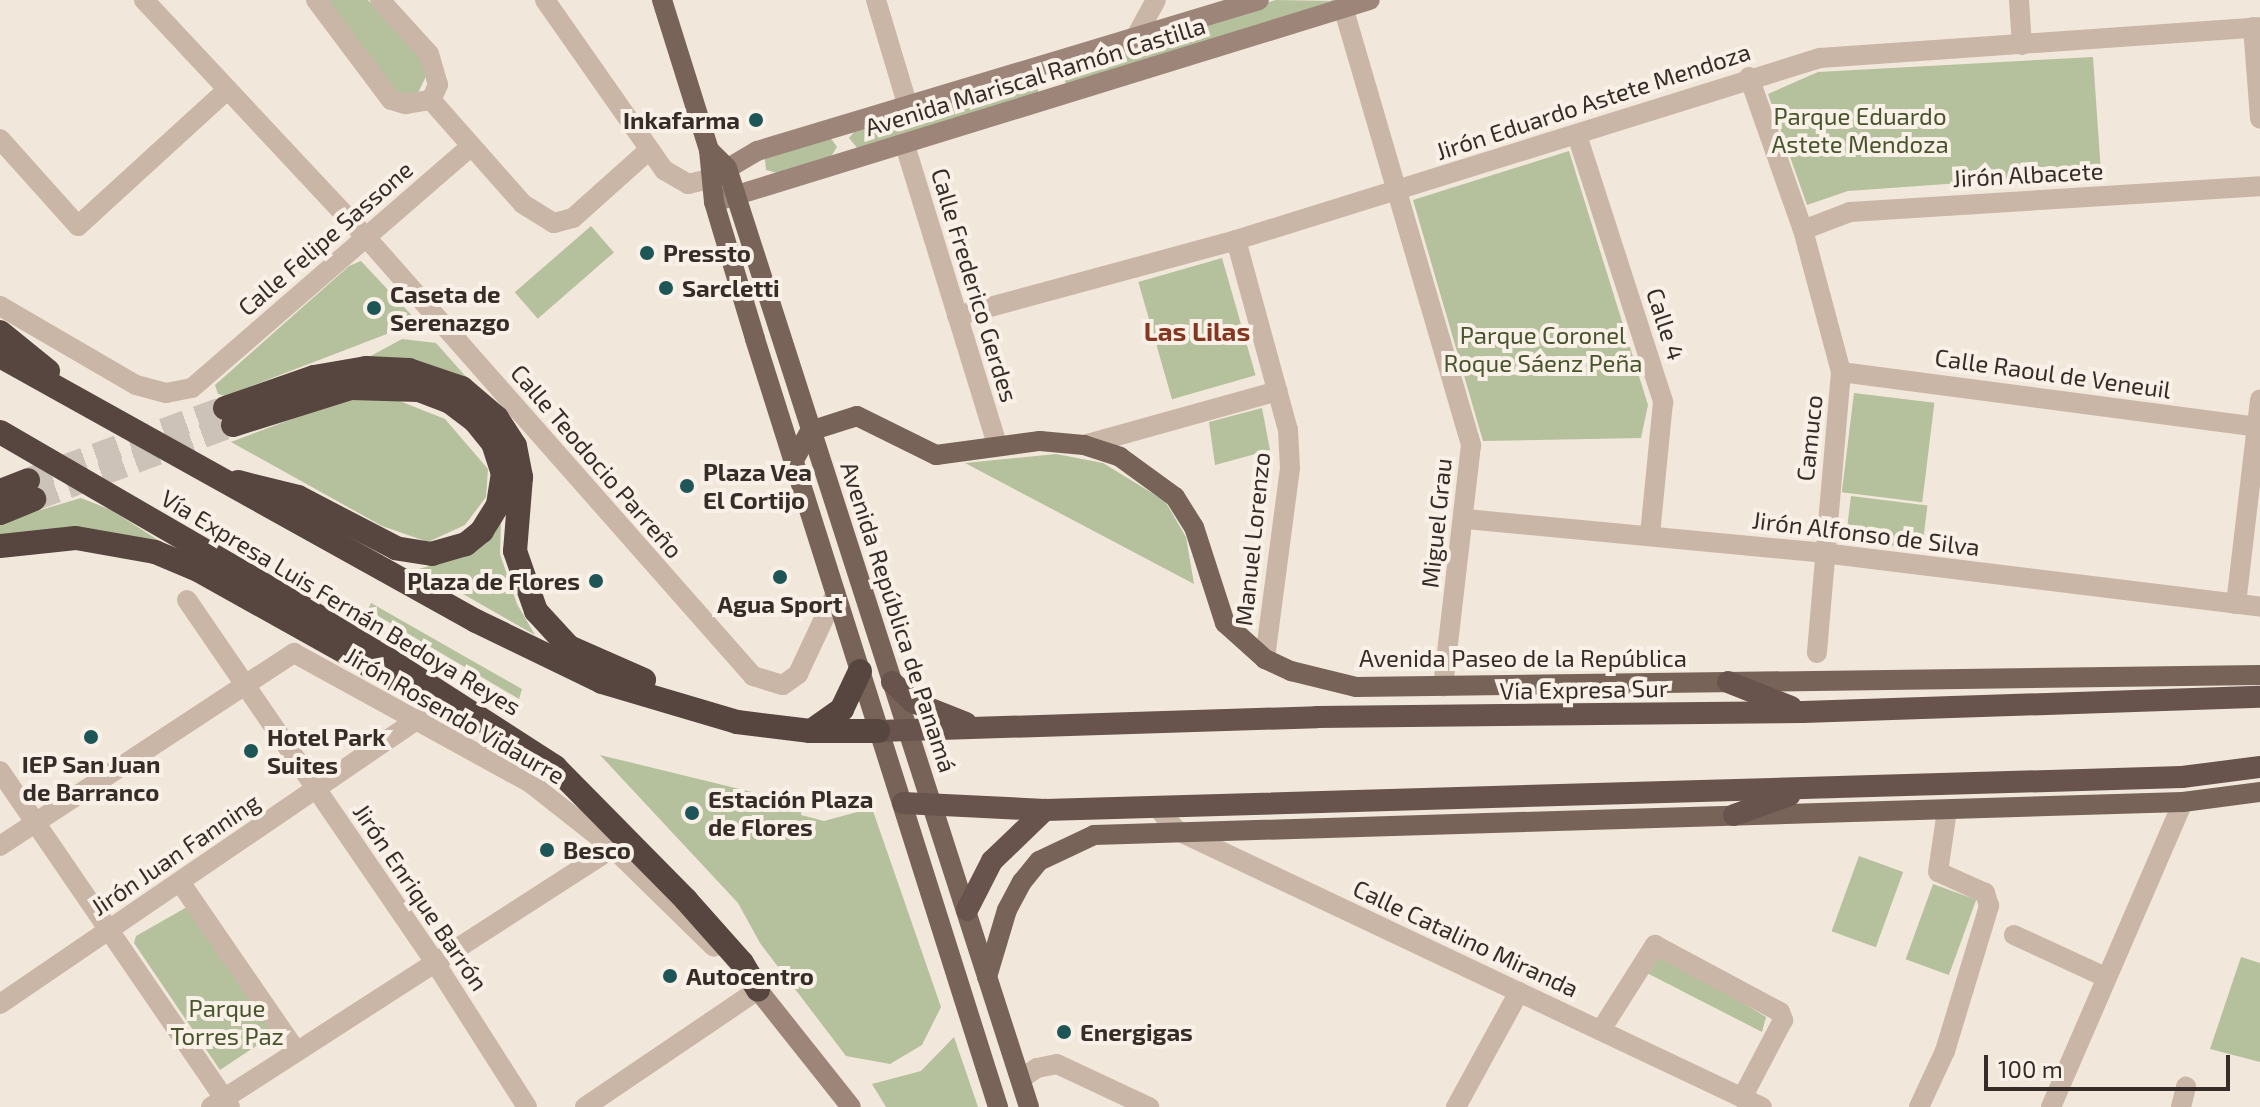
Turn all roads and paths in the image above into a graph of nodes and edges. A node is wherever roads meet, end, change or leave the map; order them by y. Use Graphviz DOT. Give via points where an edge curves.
graph roads {
  1 [pos="144,0"];
  2 [pos="316,0"];
  3 [pos="380,0"];
  4 [pos="545,0"];
  5 [pos="662,0"];
  6 [pos="876,0"];
  7 [pos="1156,0"];
  8 [pos="1259,0"];
  9 [pos="1370,0"];
  10 [pos="2019,0"];
  11 [pos="1342,4"];
  12 [pos="2257,27"];
  13 [pos="1135,38"];
  14 [pos="2022,45"];
  15 [pos="1045,65"];
  16 [pos="1749,77"];
  17 [pos="226,91"];
  18 [pos="1056,97"];
  19 [pos="431,100"];
  20 [pos="908,107"];
  21 [pos="2260,119"];
  22 [pos="838,127"];
  23 [pos="1577,135"];
  24 [pos="0,139"];
  25 [pos="904,142"];
  26 [pos="471,146"];
  27 [pos="649,150"];
  28 [pos="709,150"];
  29 [pos="848,160"];
  30 [pos="727,168"];
  31 [pos="710,179"];
  32 [pos="2260,186"];
  33 [pos="1400,191"];
  34 [pos="736,195"];
  35 [pos="714,202"];
  36 [pos="1803,230"];
  37 [pos="365,236"];
  38 [pos="1236,240"];
  39 [pos="0,306"];
  40 [pos="957,316"];
  41 [pos="0,332"];
  42 [pos="0,356"];
  43 [pos="1841,372"];
  44 [pos="1278,391"];
  45 [pos="2260,399"];
  46 [pos="89,407"];
  47 [pos="2257,427"];
  48 [pos="810,431"];
  49 [pos="0,432"];
  50 [pos="997,444"];
  51 [pos="1084,445"];
  52 [pos="794,460"];
  53 [pos="216,478"];
  54 [pos="0,491"];
  55 [pos="0,513"];
  56 [pos="1466,519"];
  57 [pos="1650,535"];
  58 [pos="0,546"];
  59 [pos="1823,553"];
  60 [pos="836,593"];
  61 [pos="187,600"];
  62 [pos="2236,604"];
  63 [pos="2260,607"];
  64 [pos="1817,653"];
  65 [pos="1265,659"];
  66 [pos="860,671"];
  67 [pos="2260,675"];
  68 [pos="892,682"];
  69 [pos="1728,682"];
  70 [pos="245,683"];
  71 [pos="1443,686"];
  72 [pos="2260,697"];
  73 [pos="1803,712"];
  74 [pos="418,719"];
  75 [pos="737,722"];
  76 [pos="979,727"];
  77 [pos="908,730"];
  78 [pos="810,731"];
  79 [pos="878,731"];
  80 [pos="555,767"];
  81 [pos="2260,767"];
  82 [pos="0,771"];
  83 [pos="1809,788"];
  84 [pos="317,790"];
  85 [pos="2260,792"];
  86 [pos="2183,802"];
  87 [pos="903,803"];
  88 [pos="933,806"];
  89 [pos="1157,807"];
  90 [pos="1045,810"];
  91 [pos="1734,815"];
  92 [pos="1946,817"];
  93 [pos="33,824"];
  94 [pos="1176,830"];
  95 [pos="0,846"];
  96 [pos="613,848"];
  97 [pos="180,882"];
  98 [pos="967,910"];
  99 [pos="109,930"];
  100 [pos="2014,935"];
  101 [pos="434,961"];
  102 [pos="987,977"];
  103 [pos="2105,977"];
  104 [pos="758,990"];
  105 [pos="1519,992"];
  106 [pos="0,1004"];
  107 [pos="1601,1030"];
  108 [pos="296,1051"];
  109 [pos="1021,1079"];
  110 [pos="1742,1098"];
  111 [pos="221,1104"];
  112 [pos="527,1107"];
  113 [pos="585,1107"];
  114 [pos="851,1107"];
  115 [pos="998,1107"];
  116 [pos="1029,1107"];
  117 [pos="1149,1107"];
  118 [pos="1456,1107"];
  119 [pos="1762,1107"];
  120 [pos="1919,1107"];
  121 [pos="2051,1107"];
  1 -- 17 [label="street, Calle Teodocio Parreño"];
  2 -- 19 [label="street" via="391,100"];
  3 -- 19 [label="street" via="429,54 438,85"];
  4 -- 27 [label="street"];
  5 -- 28 [label="main road, Avenida República de Panamá"];
  6 -- 20 [label="street"];
  7 -- 13 [label="street"];
  8 -- 13 [label="main road, Avenida Mariscal Ramón Castilla"];
  9 -- 11 [label="main road, Avenida Mariscal Ramón Castilla"];
  10 -- 14 [label="street"];
  11 -- 18 [label="main road, Avenida Mariscal Ramón Castilla"];
  11 -- 33 [label="street, Miguel Grau"];
  12 -- 14 [label="street, Jirón Eduardo Astete Mendoza"];
  12 -- 21 [label="street"];
  13 -- 15 [label="main road, Avenida Mariscal Ramón Castilla"];
  14 -- 16 [label="street, Jirón Eduardo Astete Mendoza" via="1820,58"];
  15 -- 18 [label="main road"];
  15 -- 20 [label="main road, Avenida Mariscal Ramón Castilla"];
  16 -- 23 [label="street, Jirón Eduardo Astete Mendoza"];
  16 -- 36 [label="street"];
  17 -- 24 [label="street" via="78,226"];
  17 -- 37 [label="street, Calle Teodocio Parreño"];
  18 -- 25 [label="main road, Avenida Mariscal Ramón Castilla"];
  19 -- 26 [label="street"];
  20 -- 22 [label="main road, Avenida Mariscal Ramón Castilla"];
  22 -- 29 [label="main road"];
  22 -- 30 [label="main road, Avenida Mariscal Ramón Castilla" via="757,151"];
  23 -- 33 [label="street, Jirón Eduardo Astete Mendoza"];
  23 -- 57 [label="street, Calle 4" via="1663,402"];
  25 -- 29 [label="main road, Avenida Mariscal Ramón Castilla"];
  25 -- 40 [label="street, Calle Frederico Gerdes"];
  26 -- 27 [label="street" via="523,204 554,223 573,218"];
  26 -- 37 [label="street, Calle Felipe Sassone"];
  27 -- 31 [label="street" via="680,183 697,185"];
  28 -- 30 [label="main road, Avenida República de Panamá"];
  28 -- 31 [label="main road, Avenida República de Panamá"];
  29 -- 34 [label="main road, Avenida Mariscal Ramón Castilla"];
  30 -- 31 [label="main road, Avenida Mariscal Ramón Castilla"];
  30 -- 34 [label="main road, Avenida República de Panamá"];
  31 -- 35 [label="main road, Avenida República de Panamá"];
  32 -- 36 [label="street, Jirón Albacete" via="1850,212"];
  33 -- 38 [label="street, Jirón Eduardo Astete Mendoza"];
  33 -- 56 [label="street, Miguel Grau" via="1471,445"];
  34 -- 35 [label="main road, Avenida Mariscal Ramón Castilla"];
  34 -- 48 [label="main road, Avenida República de Panamá"];
  35 -- 52 [label="main road, Avenida República de Panamá"];
  36 -- 43 [label="street"];
  37 -- 39 [label="street, Calle Felipe Sassone" via="213,372 192,388 166,393 136,385"];
  37 -- 60 [label="street, Calle Teodocio Parreño" via="753,676 783,685 798,674"];
  38 -- 40 [label="street, Jirón Eduardo Astete Mendoza"];
  38 -- 44 [label="street, Manuel Lorenzo"];
  40 -- 50 [label="street, Calle Frederico Gerdes"];
  41 -- 46 [label="highway"];
  42 -- 46 [label="highway, Vía Expresa Luis Fernán Bedoya Reyes"];
  43 -- 47 [label="street, Calle Raoul de Veneuil"];
  43 -- 59 [label="street, Camuco"];
  44 -- 51 [label="street"];
  44 -- 65 [label="street, Manuel Lorenzo" via="1290,468"];
  45 -- 47 [label="street"];
  46 -- 53 [label="highway, Vía Expresa Luis Fernán Bedoya Reyes"];
  47 -- 62 [label="street"];
  48 -- 50 [label="main road, Avenida Paseo de la República" via="857,416 936,455"];
  48 -- 52 [label="main road"];
  48 -- 68 [label="main road, Avenida República de Panamá"];
  49 -- 80 [label="highway, Vía Expresa Luis Fernán Bedoya Reyes" via="378,651"];
  50 -- 51 [label="main road, Avenida Paseo de la República"];
  51 -- 65 [label="main road, Avenida Paseo de la República" via="1120,457 1175,497 1194,527 1225,623"];
  52 -- 60 [label="main road, Avenida República de Panamá"];
  53 -- 75 [label="highway, Vía Expresa Luis Fernán Bedoya Reyes" via="540,655 664,704"];
  53 -- 75 [label="highway" via="298,497 377,540 418,553 444,552 474,538 489,523 501,493 499,456 484,431 450,402 419,390 351,388 229,416 314,377 366,368 409,370 462,388 497,418 515,446 521,477 517,563 530,600 550,630 581,654"];
  54 -- 55 [label="highway" via="31,489"];
  56 -- 57 [label="street, Jirón Alfonso de Silva"];
  56 -- 71 [label="street, Miguel Grau"];
  57 -- 59 [label="street, Jirón Alfonso de Silva"];
  58 -- 80 [label="highway" via="76,538 155,552 198,570"];
  59 -- 62 [label="street, Jirón Alfonso de Silva"];
  59 -- 64 [label="street, Camuco"];
  60 -- 66 [label="main road, Avenida República de Panamá"];
  61 -- 70 [label="street, Jirón Enrique Barrón"];
  62 -- 63 [label="street, Jirón Alfonso de Silva"];
  65 -- 71 [label="main road, Avenida Paseo de la República" via="1321,681 1356,687"];
  66 -- 78 [label="highway" via="842,709"];
  66 -- 79 [label="main road, Avenida República de Panamá"];
  67 -- 69 [label="main road, Avenida Paseo de la República"];
  68 -- 76 [label="highway" via="913,702"];
  68 -- 77 [label="main road, Avenida República de Panamá"];
  69 -- 71 [label="main road, Avenida Paseo de la República"];
  69 -- 73 [label="highway"];
  70 -- 74 [label="street, Jirón Rosendo Vidaurre" via="292,653"];
  70 -- 84 [label="street, Jirón Enrique Barrón"];
  70 -- 93 [label="street"];
  72 -- 73 [label="highway, Via Expresa Sur"];
  73 -- 76 [label="highway, Via Expresa Sur"];
  74 -- 84 [label="street, Jirón Juan Fanning"];
  74 -- 96 [label="street, Jirón Rosendo Vidaurre" via="529,782"];
  75 -- 78 [label="highway, Vía Expresa Luis Fernán Bedoya Reyes"];
  76 -- 77 [label="highway, Via Expresa Sur"];
  77 -- 79 [label="highway, Via Expresa Sur"];
  77 -- 88 [label="main road, Avenida República de Panamá"];
  78 -- 79 [label="highway, Vía Expresa Luis Fernán Bedoya Reyes"];
  79 -- 87 [label="main road, Avenida República de Panamá"];
  80 -- 104 [label="highway, Vía Expresa Luis Fernán Bedoya Reyes" via="686,900 742,963"];
  81 -- 83 [label="highway" via="2182,777"];
  82 -- 93 [label="street"];
  83 -- 89 [label="highway"];
  83 -- 91 [label="highway"];
  84 -- 97 [label="street, Jirón Juan Fanning"];
  84 -- 101 [label="street, Jirón Enrique Barrón"];
  85 -- 86 [label="main road"];
  86 -- 91 [label="main road"];
  86 -- 103 [label="street"];
  87 -- 88 [label="highway"];
  87 -- 115 [label="main road, Avenida República de Panamá"];
  88 -- 90 [label="highway"];
  88 -- 98 [label="main road, Avenida República de Panamá"];
  89 -- 90 [label="highway"];
  89 -- 94 [label="street, Calle Catalino Miranda"];
  90 -- 98 [label="highway" via="992,861"];
  91 -- 94 [label="main road"];
  92 -- 120 [label="street" via="1938,872 1985,893 1989,906 1945,1051"];
  93 -- 95 [label="street"];
  93 -- 99 [label="street"];
  94 -- 102 [label="main road" via="1094,835 1039,861 1007,910"];
  94 -- 105 [label="street, Calle Catalino Miranda"];
  96 -- 101 [label="street"];
  96 -- 104 [label="street, Jirón Rosendo Vidaurre"];
  97 -- 99 [label="street, Jirón Juan Fanning"];
  97 -- 108 [label="street"];
  98 -- 102 [label="main road, Avenida República de Panamá"];
  99 -- 106 [label="street, Jirón Juan Fanning"];
  99 -- 111 [label="street"];
  100 -- 103 [label="street"];
  101 -- 108 [label="street"];
  101 -- 112 [label="street, Jirón Enrique Barrón"];
  102 -- 109 [label="main road, Avenida República de Panamá"];
  103 -- 121 [label="street"];
  104 -- 113 [label="street"];
  104 -- 114 [label="main road, Jirón Rosendo Vidaurre"];
  105 -- 107 [label="street, Calle Catalino Miranda"];
  105 -- 118 [label="street"];
  107 -- 110 [label="street, Calle Catalino Miranda"];
  107 -- 110 [label="street" via="1655,945 1780,1012 1783,1020"];
  108 -- 111 [label="street"];
  109 -- 116 [label="main road, Avenida República de Panamá"];
  109 -- 117 [label="street" via="1057,1064"];
  110 -- 119 [label="street, Calle Catalino Miranda"];
}
